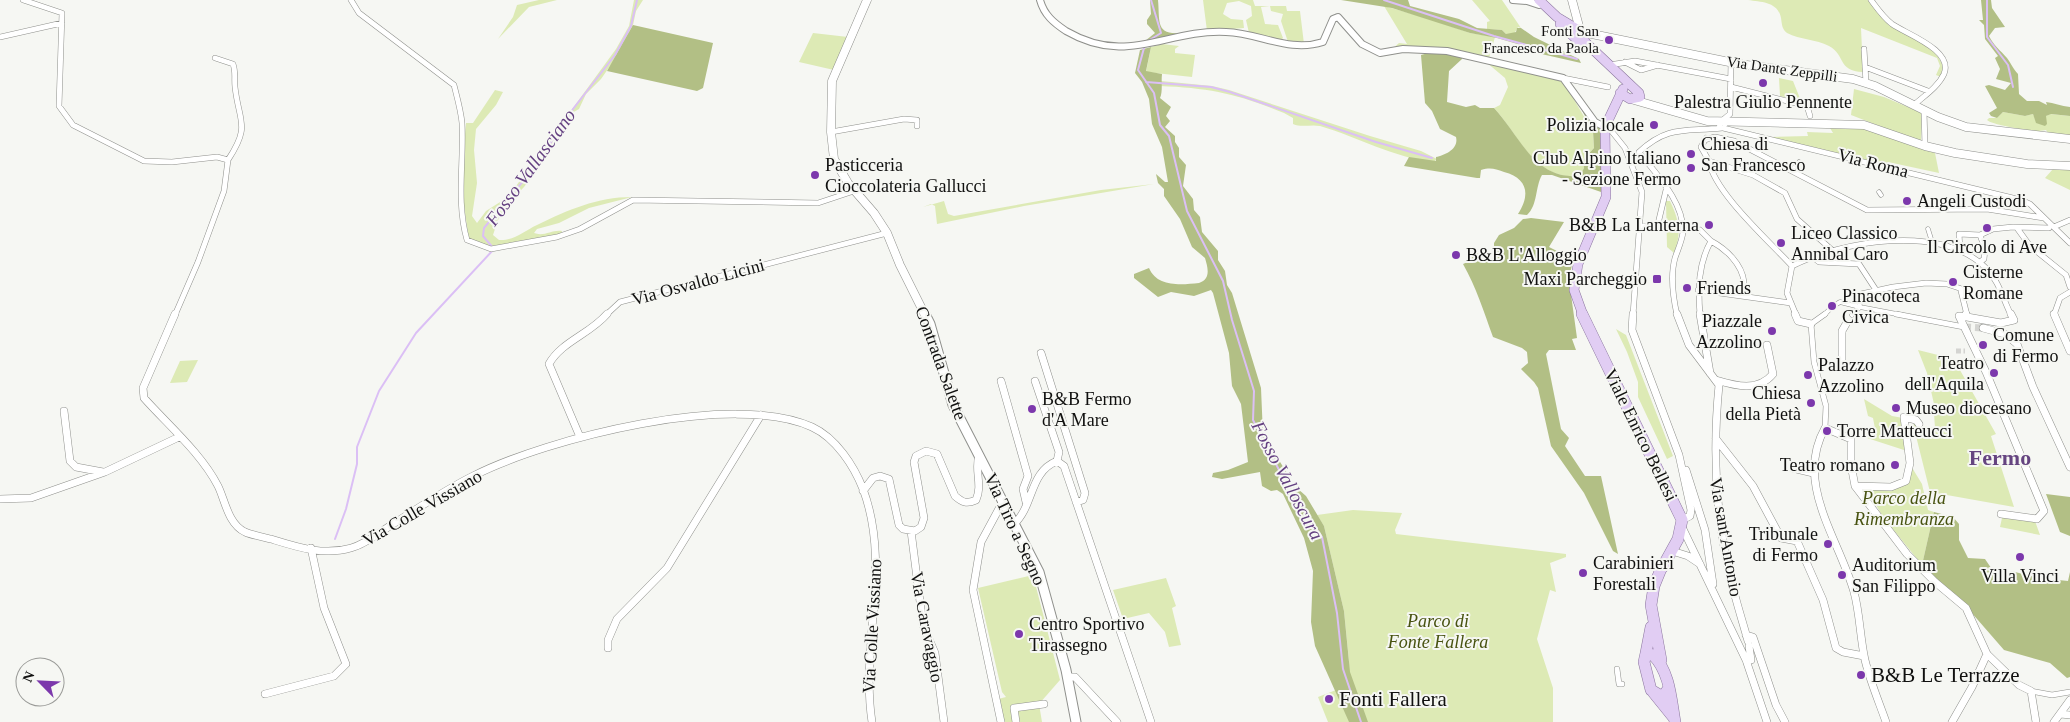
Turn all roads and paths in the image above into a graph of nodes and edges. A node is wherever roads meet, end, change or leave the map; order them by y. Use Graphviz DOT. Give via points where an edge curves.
graph roads {
  1 [pos="24,0"];
  2 [pos="350,0"];
  3 [pos="867,0"];
  4 [pos="1040,0"];
  5 [pos="1513,0"];
  6 [pos="1530,0"];
  7 [pos="1572,0"];
  8 [pos="1871,0"];
  9 [pos="1538,2"];
  10 [pos="62,23"];
  11 [pos="1566,23"];
  12 [pos="1582,33"];
  13 [pos="0,36"];
  14 [pos="1573,36"];
  15 [pos="1600,37"];
  16 [pos="1591,48"];
  17 [pos="1864,49"];
  18 [pos="215,58"];
  19 [pos="1731,62"];
  20 [pos="1609,65"];
  21 [pos="1865,66"];
  22 [pos="1563,78"];
  23 [pos="1731,79"];
  24 [pos="1866,83"];
  25 [pos="1608,87"];
  26 [pos="1731,87"];
  27 [pos="1622,91"];
  28 [pos="1928,92"];
  29 [pos="1634,96"];
  30 [pos="1914,105"];
  31 [pos="1924,110"];
  32 [pos="1610,113"];
  33 [pos="1810,116"];
  34 [pos="1954,124"];
  35 [pos="1723,125"];
  36 [pos="917,126"];
  37 [pos="1607,127"];
  38 [pos="1740,130"];
  39 [pos="831,132"];
  40 [pos="1704,140"];
  41 [pos="2070,140"];
  42 [pos="1925,146"];
  43 [pos="228,160"];
  44 [pos="1709,161"];
  45 [pos="1799,162"];
  46 [pos="2070,166"];
  47 [pos="1794,168"];
  48 [pos="1666,190"];
  49 [pos="854,191"];
  50 [pos="1967,209"];
  51 [pos="1904,210"];
  52 [pos="2044,218"];
  53 [pos="2070,220"];
  54 [pos="1640,226"];
  55 [pos="2053,227"];
  56 [pos="2017,228"];
  57 [pos="1928,229"];
  58 [pos="1700,230"];
  59 [pos="887,233"];
  60 [pos="1980,235"];
  61 [pos="1711,241"];
  62 [pos="1932,242"];
  63 [pos="2070,243"];
  64 [pos="1832,250"];
  65 [pos="1960,250"];
  66 [pos="1810,255"];
  67 [pos="1980,262"];
  68 [pos="1792,266"];
  69 [pos="1744,282"];
  70 [pos="2070,287"];
  71 [pos="1698,290"];
  72 [pos="1876,290"];
  73 [pos="1962,291"];
  74 [pos="2070,292"];
  75 [pos="2003,295"];
  76 [pos="1859,297"];
  77 [pos="1790,303"];
  78 [pos="1860,307"];
  79 [pos="1852,315"];
  80 [pos="1967,317"];
  81 [pos="1811,324"];
  82 [pos="1846,324"];
  83 [pos="1983,328"];
  84 [pos="1966,330"];
  85 [pos="1767,346"];
  86 [pos="2070,351"];
  87 [pos="1041,353"];
  88 [pos="1695,356"];
  89 [pos="1706,357"];
  90 [pos="1842,361"];
  91 [pos="1710,373"];
  92 [pos="1035,380"];
  93 [pos="1714,380"];
  94 [pos="1001,381"];
  95 [pos="64,410"];
  96 [pos="761,415"];
  97 [pos="1919,424"];
  98 [pos="1825,428"];
  99 [pos="179,437"];
  100 [pos="580,437"];
  101 [pos="1716,439"];
  102 [pos="980,454"];
  103 [pos="1679,456"];
  104 [pos="1058,460"];
  105 [pos="2070,467"];
  106 [pos="1792,469"];
  107 [pos="105,472"];
  108 [pos="1813,474"];
  109 [pos="1855,486"];
  110 [pos="863,491"];
  111 [pos="0,499"];
  112 [pos="1026,502"];
  113 [pos="1076,502"];
  114 [pos="1002,503"];
  115 [pos="2000,514"];
  116 [pos="1014,524"];
  117 [pos="1681,527"];
  118 [pos="911,531"];
  119 [pos="311,548"];
  120 [pos="1672,551"];
  121 [pos="1701,564"];
  122 [pos="1662,568"];
  123 [pos="1712,588"];
  124 [pos="1652,626"];
  125 [pos="1748,641"];
  126 [pos="608,648"];
  127 [pos="1646,652"];
  128 [pos="1987,654"];
  129 [pos="1864,656"];
  130 [pos="1661,660"];
  131 [pos="1746,660"];
  132 [pos="1617,669"];
  133 [pos="1068,677"];
  134 [pos="1622,684"];
  135 [pos="1668,689"];
  136 [pos="1651,690"];
  137 [pos="2031,691"];
  138 [pos="2070,692"];
  139 [pos="265,694"];
  140 [pos="2070,700"];
  141 [pos="1044,704"];
  142 [pos="2061,714"];
  143 [pos="2070,715"];
  144 [pos="1674,720"];
  145 [pos="872,722"];
  146 [pos="944,722"];
  147 [pos="1001,722"];
  148 [pos="1016,722"];
  149 [pos="1076,722"];
  150 [pos="1117,722"];
  151 [pos="1151,722"];
  152 [pos="1767,722"];
  153 [pos="1785,722"];
  154 [pos="1886,722"];
  155 [pos="1952,722"];
  156 [pos="2036,722"];
  157 [pos="2054,722"];
  1 -- 10 [label="street" via="62,12"];
  2 -- 49 [label="street" via="359,13 454,85 462,122 462,222 467,240 493,249 569,234 633,200 818,203"];
  3 -- 39 [label="main road, Contrada Salette" via="832,82"];
  4 -- 22 [label="street" via="1047,17 1070,34 1106,45 1144,46 1187,34 1226,32 1311,46 1322,42 1333,19 1338,17 1362,44 1374,52 1384,54 1403,49 1447,51"];
  5 -- 6 [label="street"];
  6 -- 9 [label="street"];
  7 -- 11 [label="main road"];
  8 -- 28 [label="street" via="1894,26 1927,44 1942,58 1945,72"];
  9 -- 11 [label="main road"];
  10 -- 13 [label="street"];
  10 -- 43 [label="street" via="59,106 73,125 144,162 217,157"];
  11 -- 12 [label="main road"];
  11 -- 14 [label="main road"];
  12 -- 14 [label="main road"];
  12 -- 15 [label="main road, Via Dante Zeppilli"];
  12 -- 16 [label="main road"];
  14 -- 27 [label="main road" via="1617,77"];
  15 -- 16 [label="main road" via="1589,42"];
  15 -- 19 [label="main road, Via Dante Zeppilli"];
  16 -- 20 [label="main road"];
  17 -- 21 [label="street"];
  18 -- 43 [label="street" via="233,64 236,71 233,80 243,128 240,141"];
  19 -- 23 [label="street"];
  19 -- 24 [label="main road, Via Dante Zeppilli"];
  20 -- 23 [label="street" via="1624,62 1642,70 1658,65"];
  20 -- 29 [label="main road"];
  21 -- 24 [label="street"];
  21 -- 28 [label="street"];
  22 -- 25 [label="street"];
  22 -- 37 [label="street" via="1595,122"];
  23 -- 26 [label="street"];
  24 -- 30 [label="main road, Via Dante Zeppilli"];
  26 -- 33 [label="street" via="1807,106"];
  26 -- 35 [label="street" via="1730,114"];
  27 -- 29 [label="main road"];
  27 -- 32 [label="main road"];
  28 -- 30 [label="street"];
  29 -- 32 [label="main road"];
  29 -- 35 [label="main road" via="1656,107"];
  30 -- 31 [label="main road, Via Dante Zeppilli"];
  31 -- 34 [label="main road, Via Dante Zeppilli"];
  31 -- 42 [label="street"];
  32 -- 37 [label="main road"];
  34 -- 41 [label="main road"];
  35 -- 38 [label="street, Via Roma"];
  35 -- 42 [label="main road" via="1864,125"];
  35 -- 48 [label="street" via="1688,132 1670,131 1640,149"];
  36 -- 39 [label="street" via="917,120 904,119"];
  37 -- 54 [label="street" via="1616,133 1635,171 1642,192"];
  37 -- 117 [label="main road, Viale Enrico Bellesi" via="1604,143 1606,196 1578,264 1574,290 1581,312 1626,400"];
  38 -- 40 [label="street" via="1740,138 1710,134"];
  38 -- 52 [label="street, Via Roma" via="2010,197 2030,204"];
  39 -- 49 [label="main road, Contrada Salette" via="836,164"];
  40 -- 44 [label="street" via="1701,147"];
  40 -- 51 [label="street" via="1715,136 1734,141 1867,210"];
  42 -- 46 [label="main road" via="2007,162"];
  43 -- 99 [label="street, Via Colle Vissiano" via="224,191 143,388 144,398"];
  44 -- 64 [label="street" via="1765,180 1785,193 1798,219"];
  44 -- 68 [label="street" via="1714,178"];
  45 -- 47 [label="street"];
  48 -- 54 [label="street" via="1657,228"];
  48 -- 88 [label="street" via="1680,217 1683,233 1674,264 1674,294 1684,339"];
  49 -- 59 [label="main road, Contrada Salette"];
  50 -- 51 [label="street"];
  50 -- 52 [label="street" via="2002,210"];
  52 -- 55 [label="street, Via Roma"];
  53 -- 55 [label="street"];
  54 -- 103 [label="street" via="1632,330"];
  55 -- 56 [label="street"];
  55 -- 63 [label="street, Via Roma"];
  56 -- 60 [label="street"];
  56 -- 70 [label="street" via="2030,246 2066,275"];
  57 -- 62 [label="street"];
  58 -- 61 [label="street"];
  59 -- 100 [label="street, Via Osvaldo Licini" via="613,306 594,328 556,354 549,364"];
  59 -- 102 [label="main road, Contrada Salette" via="930,324 953,405"];
  60 -- 65 [label="street" via="1959,234"];
  60 -- 67 [label="street" via="1985,249 1984,259"];
  61 -- 69 [label="street" via="1740,270"];
  61 -- 71 [label="street" via="1703,251"];
  62 -- 64 [label="street" via="1906,240"];
  62 -- 65 [label="street"];
  64 -- 66 [label="street"];
  65 -- 67 [label="street"];
  66 -- 68 [label="street"];
  66 -- 72 [label="street" via="1819,262 1859,264"];
  67 -- 75 [label="street"];
  68 -- 77 [label="street" via="1787,293"];
  71 -- 77 [label="street"];
  71 -- 89 [label="street"];
  72 -- 73 [label="street" via="1935,283 1948,284"];
  72 -- 76 [label="street"];
  73 -- 75 [label="street"];
  73 -- 80 [label="street"];
  74 -- 86 [label="street" via="2062,295 2054,316"];
  75 -- 80 [label="street" via="2014,320 2001,323"];
  76 -- 78 [label="street"];
  77 -- 81 [label="street" via="1798,321"];
  78 -- 79 [label="street"];
  78 -- 81 [label="street" via="1840,302"];
  78 -- 84 [label="street"];
  80 -- 84 [label="street" via="1959,316"];
  81 -- 98 [label="street"];
  82 -- 90 [label="street" via="1842,331"];
  83 -- 105 [label="street" via="2005,334 2017,344 2032,387"];
  84 -- 115 [label="street" via="2044,511 2037,518"];
  85 -- 93 [label="street" via="1773,374 1770,380 1760,386"];
  87 -- 113 [label="street" via="1085,493 1083,500"];
  88 -- 89 [label="street"];
  88 -- 91 [label="street"];
  89 -- 91 [label="street"];
  91 -- 93 [label="street"];
  92 -- 104 [label="street" via="1059,452"];
  93 -- 101 [label="street, Via sant'Antonio" via="1719,385"];
  94 -- 112 [label="street" via="1028,476 1023,489"];
  95 -- 107 [label="street" via="70,461 76,467"];
  96 -- 100 [label="street, Via Colle Vissiano" via="702,416"];
  96 -- 110 [label="street, Via Colle Vissiano" via="792,420 822,433 832,442"];
  96 -- 126 [label="street" via="667,568 617,619"];
  97 -- 109 [label="street" via="1904,417 1910,463 1906,481 1891,487"];
  98 -- 108 [label="street" via="1820,437"];
  98 -- 109 [label="street" via="1851,438 1850,465"];
  99 -- 107 [label="street"];
  99 -- 119 [label="street, Via Colle Vissiano" via="217,484 231,518 242,531 304,549"];
  100 -- 119 [label="street, Via Colle Vissiano" via="489,468 354,547 332,552"];
  101 -- 125 [label="street, Via sant'Antonio" via="1714,463 1722,532 1734,594"];
  101 -- 129 [label="street" via="1771,514 1781,538 1796,541 1823,600 1836,648"];
  102 -- 114 [label="main road, Via Tiro a Segno"];
  102 -- 118 [label="street" via="977,461 979,493 976,500 965,504 954,496 937,454 926,451 917,455 914,462 924,506 923,521 919,528"];
  103 -- 117 [label="street" via="1691,510"];
  103 -- 123 [label="street" via="1704,530"];
  104 -- 112 [label="street" via="1044,470"];
  104 -- 113 [label="street" via="1064,465"];
  106 -- 108 [label="street"];
  107 -- 111 [label="street" via="31,498"];
  108 -- 129 [label="street" via="1826,522 1854,592"];
  109 -- 128 [label="street" via="1907,554 1966,608"];
  110 -- 118 [label="street" via="867,481 873,477 888,479 899,525 903,530"];
  110 -- 145 [label="street, Via Colle Vissiano" via="878,564 868,668 867,698"];
  112 -- 116 [label="street" via="1022,519"];
  113 -- 151 [label="street"];
  114 -- 116 [label="main road, Via Tiro a Segno"];
  114 -- 147 [label="street" via="981,542 974,590"];
  116 -- 133 [label="main road, Via Tiro a Segno" via="1039,572"];
  117 -- 120 [label="main road"];
  117 -- 121 [label="street, Viale Enrico Bellesi"];
  117 -- 122 [label="main road"];
  118 -- 146 [label="street, Via Caravaggio" via="923,625 935,653"];
  119 -- 139 [label="street" via="314,574 325,612 346,664 334,676"];
  120 -- 121 [label="street"];
  120 -- 122 [label="main road"];
  121 -- 123 [label="street, Viale Enrico Bellesi"];
  122 -- 124 [label="main road" via="1651,602"];
  123 -- 131 [label="street, Viale Enrico Bellesi"];
  124 -- 127 [label="main road"];
  124 -- 130 [label="main road"];
  125 -- 131 [label="street" via="1751,660"];
  125 -- 153 [label="street" via="1753,637"];
  127 -- 130 [label="main road" via="1654,653"];
  127 -- 136 [label="main road" via="1644,662"];
  128 -- 137 [label="street" via="2019,685"];
  128 -- 155 [label="street"];
  129 -- 154 [label="street"];
  130 -- 135 [label="main road"];
  131 -- 152 [label="street, Viale Enrico Bellesi"];
  132 -- 134 [label="street" via="1619,684"];
  133 -- 149 [label="main road, Via Tiro a Segno"];
  133 -- 150 [label="street" via="1075,677"];
  135 -- 136 [label="main road" via="1663,696"];
  135 -- 144 [label="main road"];
  136 -- 144 [label="main road"];
  137 -- 138 [label="street"];
  137 -- 156 [label="street"];
  140 -- 142 [label="street"];
  141 -- 148 [label="street" via="1014,708"];
  142 -- 143 [label="street"];
  142 -- 157 [label="street"];
}
